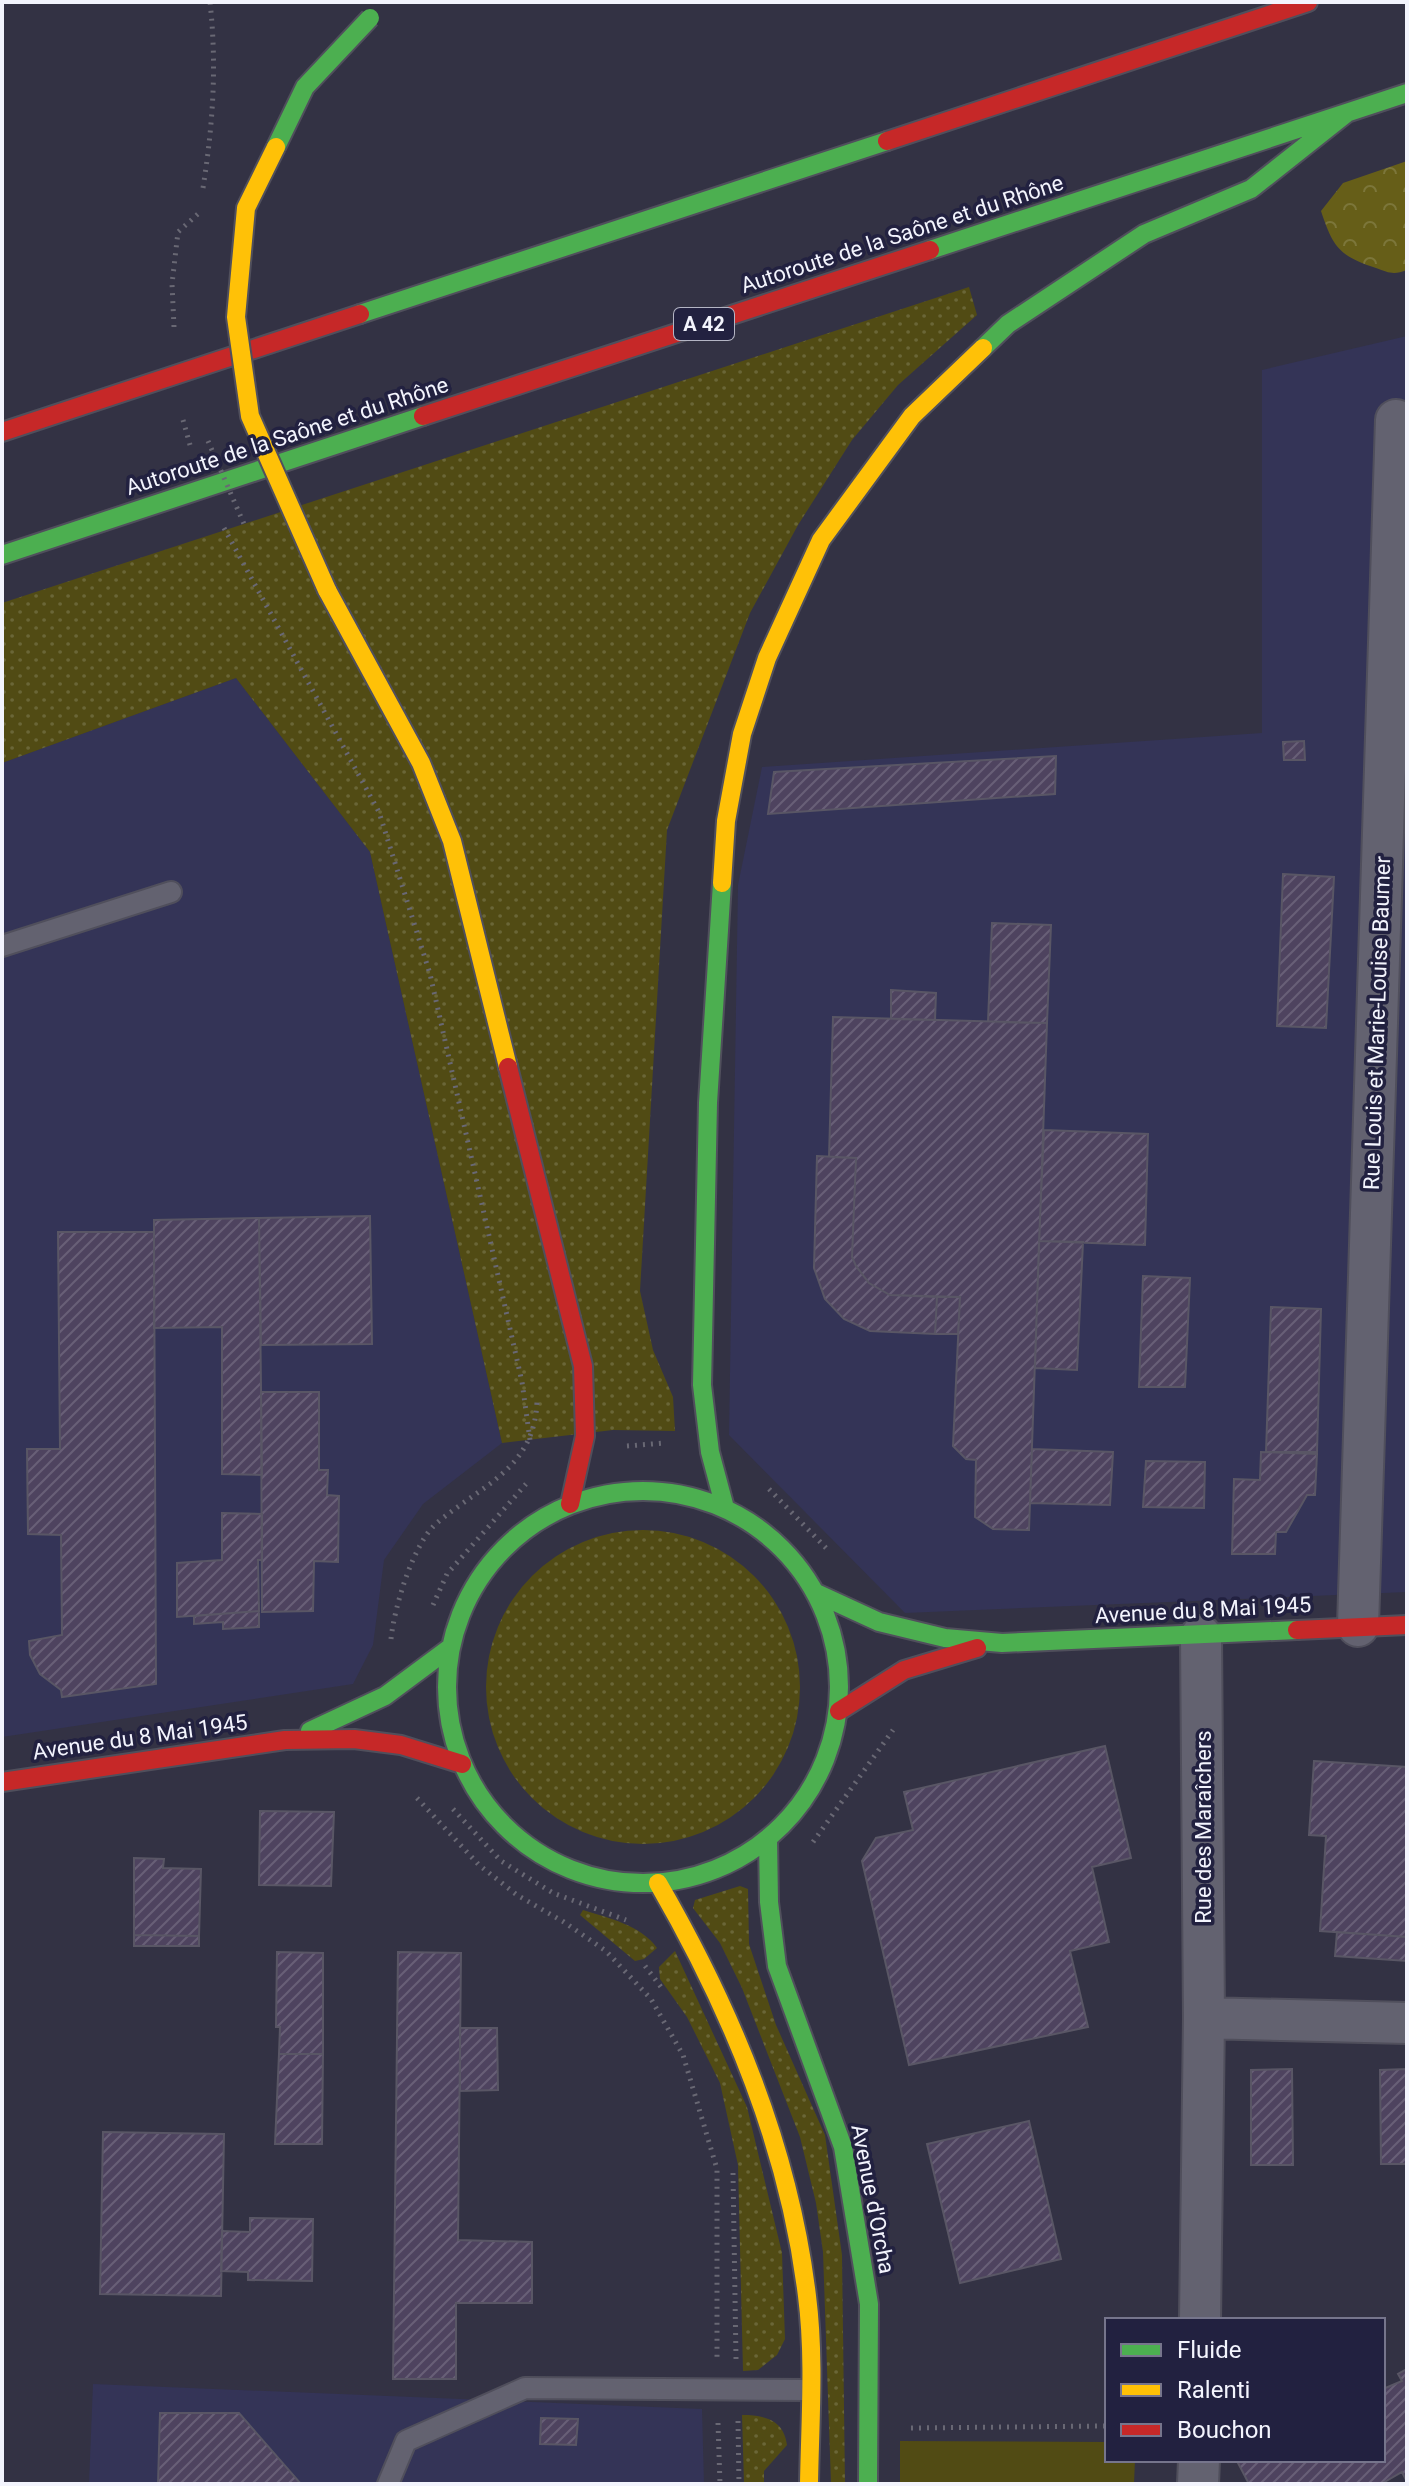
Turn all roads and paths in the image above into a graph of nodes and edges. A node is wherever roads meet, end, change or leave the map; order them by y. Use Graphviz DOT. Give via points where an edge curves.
graph roads {
  1 [pos="210,2"];
  2 [pos="1308,2"];
  3 [pos="375,14"];
  4 [pos="1407,93"];
  5 [pos="1347,113"];
  6 [pos="199,213"];
  7 [pos="1396,420"];
  8 [pos="2,432"];
  9 [pos="2,555"];
  10 [pos="171,892"];
  11 [pos="2,946"];
  12 [pos="538,1387"];
  13 [pos="570,1504"];
  14 [pos="725,1508"];
  15 [pos="816,1593"];
  16 [pos="1407,1625"];
  17 [pos="1358,1626"];
  18 [pos="1201,1636"];
  19 [pos="1002,1643"];
  20 [pos="451,1647"];
  21 [pos="395,1693"];
  22 [pos="839,1711"];
  23 [pos="285,1740"];
  24 [pos="401,1745"];
  25 [pos="462,1764"];
  26 [pos="2,1782"];
  27 [pos="768,1838"];
  28 [pos="658,1883"];
  29 [pos="645,1966"];
  30 [pos="669,1998"];
  31 [pos="1204,2018"];
  32 [pos="1407,2023"];
  33 [pos="732,2166"];
  34 [pos="1200,2318"];
  35 [pos="727,2390"];
  36 [pos="808,2390"];
  37 [pos="1105,2426"];
  38 [pos="909,2428"];
  39 [pos="1199,2462"];
  40 [pos="388,2484"];
  41 [pos="720,2484"];
  42 [pos="739,2484"];
  43 [pos="809,2484"];
  44 [pos="868,2484"];
  45 [pos="1198,2484"];
  1 -- 6 [label="path" via="216,56 213,126"];
  2 -- 8 [label="main road"];
  3 -- 13 [label="main road, bridge" via="305,87 246,208 236,317 250,416 327,590 421,763 452,841 583,1366 589,1407 585,1449"];
  4 -- 5 [label="main road, Autoroute de la Saône et du Rhône / A 42"];
  5 -- 9 [label="main road, Autoroute de la Saône et du Rhône / A 42"];
  5 -- 14 [label="main road" via="1251,189 1144,234 1008,324 912,416 821,540 767,658 742,734 726,821 708,1103 702,1385 710,1452"];
  7 -- 17 [label="street, Rue Louis et Marie-Louise Baumer"];
  10 -- 11 [label="lane"];
  12 -- 21 [label="path" via="536,1428 514,1461 467,1504 435,1523 416,1557 395,1604 389,1652"];
  13 -- 14 [label="main road" via="632,1491 664,1492"];
  13 -- 20 [label="main road" via="542,1519 492,1560 460,1616"];
  14 -- 15 [label="main road" via="777,1543"];
  15 -- 19 [label="main road, Avenue du 8 Mai 1945" via="879,1622 945,1638"];
  15 -- 22 [label="main road" via="839,1653"];
  16 -- 17 [label="main road, Avenue du 8 Mai 1945"];
  17 -- 18 [label="main road, Avenue du 8 Mai 1945"];
  18 -- 19 [label="main road, Avenue du 8 Mai 1945"];
  18 -- 31 [label="street, Rue des Maraîchers"];
  19 -- 22 [label="main road, Avenue du 8 Mai 1945" via="923,1661 863,1690"];
  20 -- 21 [label="main road, Avenue du 8 Mai 1945"];
  20 -- 25 [label="main road" via="448,1711"];
  21 -- 23 [label="main road, Avenue du 8 Mai 1945" via="354,1715"];
  22 -- 27 [label="main road" via="823,1768 808,1795"];
  23 -- 24 [label="main road, Avenue du 8 Mai 1945"];
  23 -- 26 [label="main road, Avenue du 8 Mai 1945"];
  24 -- 25 [label="main road, Avenue du 8 Mai 1945"];
  24 -- 35 [label="path" via="421,1804 449,1836 517,1895 606,1951 651,1999 683,2055 717,2169"];
  25 -- 28 [label="main road" via="490,1810 529,1847 578,1872"];
  27 -- 28 [label="main road" via="723,1866"];
  27 -- 44 [label="main road, Avenue d'Orcha" via="777,1966 843,2147 869,2304"];
  28 -- 36 [label="main road" via="717,1989 783,2166 807,2298"];
  29 -- 30 [label="path"];
  31 -- 32 [label="street"];
  31 -- 34 [label="street, Rue des Maraîchers"];
  33 -- 35 [label="path"];
  35 -- 36 [label="lane"];
  35 -- 40 [label="lane" via="525,2388 406,2441"];
  35 -- 41 [label="path"];
  35 -- 42 [label="path"];
  36 -- 43 [label="main road"];
  37 -- 38 [label="path"];
  39 -- 45 [label="street"];
}
